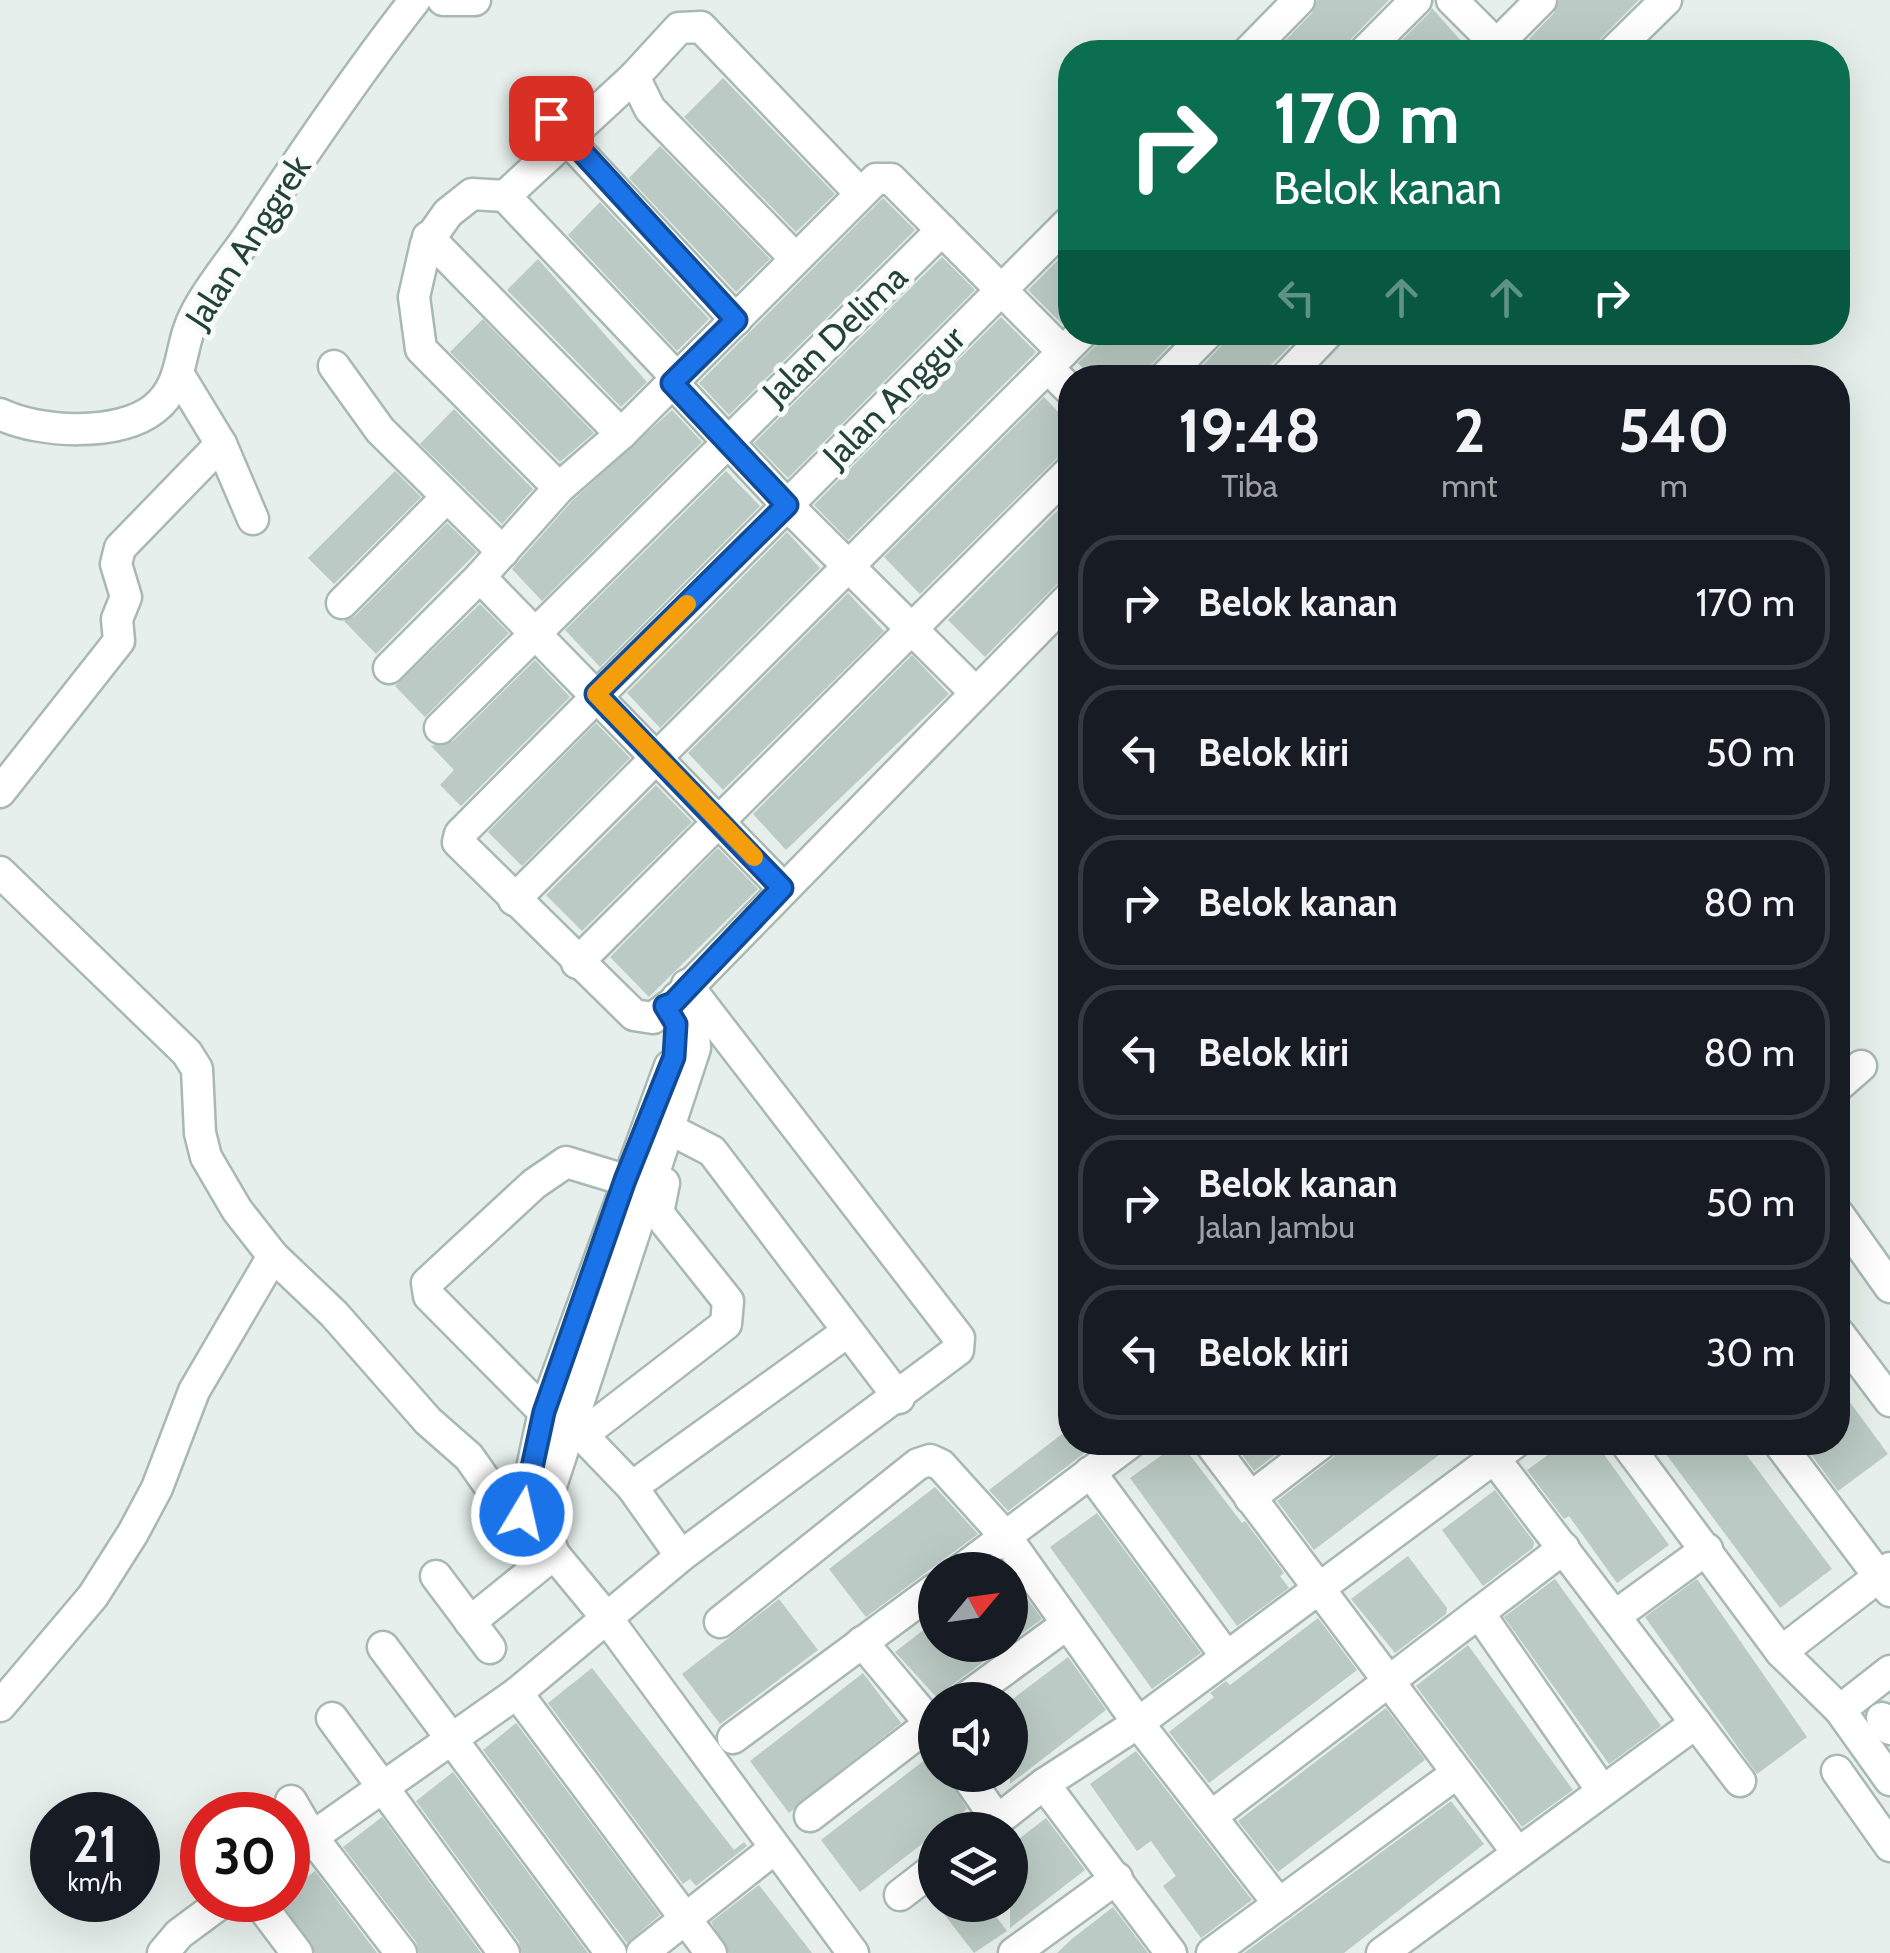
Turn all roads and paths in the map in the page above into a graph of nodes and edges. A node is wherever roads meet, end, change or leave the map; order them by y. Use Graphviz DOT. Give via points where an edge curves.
graph roads {
  1 [pos="415,0"];
  2 [pos="443,0"];
  3 [pos="474,0"];
  4 [pos="1299,0"];
  5 [pos="1416,0"];
  6 [pos="1452,0"];
  7 [pos="1542,0"];
  8 [pos="1666,0"];
  9 [pos="1260,40"];
  10 [pos="1376,40"];
  11 [pos="1487,40"];
  12 [pos="1505,40"];
  13 [pos="1625,40"];
  14 [pos="634,77"];
  15 [pos="535,97"];
  16 [pos="567,139"];
  17 [pos="871,185"];
  18 [pos="504,196"];
  19 [pos="942,230"];
  20 [pos="1058,233"];
  21 [pos="428,237"];
  22 [pos="794,256"];
  23 [pos="1001,290"];
  24 [pos="736,320"];
  25 [pos="1058,344"];
  26 [pos="1196,345"];
  27 [pos="1317,345"];
  28 [pos="1065,351"];
  29 [pos="1176,365"];
  30 [pos="1298,365"];
  31 [pos="334,366"];
  32 [pos="180,375"];
  33 [pos="675,380"];
  34 [pos="0,414"];
  35 [pos="622,434"];
  36 [pos="729,441"];
  37 [pos="221,444"];
  38 [pos="1058,483"];
  39 [pos="559,488"];
  40 [pos="447,497"];
  41 [pos="787,505"];
  42 [pos="253,519"];
  43 [pos="503,552"];
  44 [pos="849,566"];
  45 [pos="480,577"];
  46 [pos="342,602"];
  47 [pos="1058,609"];
  48 [pos="912,629"];
  49 [pos="535,633"];
  50 [pos="389,668"];
  51 [pos="976,693"];
  52 [pos="596,694"];
  53 [pos="440,728"];
  54 [pos="658,757"];
  55 [pos="0,792"];
  56 [pos="721,820"];
  57 [pos="0,872"];
  58 [pos="782,888"];
  59 [pos="514,900"];
  60 [pos="578,963"];
  61 [pos="676,996"];
  62 [pos="722,1031"];
  63 [pos="1862,1066"];
  64 [pos="1850,1076"];
  65 [pos="682,1135"];
  66 [pos="644,1191"];
  67 [pos="1850,1231"];
  68 [pos="274,1256"];
  69 [pos="1890,1287"];
  70 [pos="847,1332"];
  71 [pos="1850,1348"];
  72 [pos="898,1398"];
  73 [pos="1890,1401"];
  74 [pos="565,1426"];
  75 [pos="1113,1455"];
  76 [pos="1218,1455"];
  77 [pos="1306,1455"];
  78 [pos="1489,1455"];
  79 [pos="1503,1455"];
  80 [pos="1636,1455"];
  81 [pos="1788,1455"];
  82 [pos="1090,1472"];
  83 [pos="632,1487"];
  84 [pos="1250,1498"];
  85 [pos="532,1519"];
  86 [pos="1006,1537"];
  87 [pos="1564,1548"];
  88 [pos="1707,1549"];
  89 [pos="986,1552"];
  90 [pos="681,1556"];
  91 [pos="549,1557"];
  92 [pos="436,1576"];
  93 [pos="1886,1579"];
  94 [pos="1319,1589"];
  95 [pos="918,1601"];
  96 [pos="1478,1613"];
  97 [pos="1615,1616"];
  98 [pos="470,1622"];
  99 [pos="720,1622"];
  100 [pos="599,1623"];
  101 [pos="1066,1624"];
  102 [pos="862,1642"];
  103 [pos="383,1647"];
  104 [pos="490,1648"];
  105 [pos="1781,1652"];
  106 [pos="1226,1656"];
  107 [pos="1890,1671"];
  108 [pos="987,1682"];
  109 [pos="1388,1682"];
  110 [pos="516,1694"];
  111 [pos="0,1706"];
  112 [pos="918,1706"];
  113 [pos="1840,1710"];
  114 [pos="332,1718"];
  115 [pos="1138,1723"];
  116 [pos="1696,1724"];
  117 [pos="918,1736"];
  118 [pos="453,1737"];
  119 [pos="733,1738"];
  120 [pos="1837,1771"];
  121 [pos="1457,1773"];
  122 [pos="1890,1780"];
  123 [pos="1740,1781"];
  124 [pos="1044,1784"];
  125 [pos="1601,1789"];
  126 [pos="381,1791"];
  127 [pos="1008,1812"];
  128 [pos="1213,1815"];
  129 [pos="810,1816"];
  130 [pos="1887,1835"];
  131 [pos="310,1839"];
  132 [pos="1517,1852"];
  133 [pos="768,1854"];
  134 [pos="310,1856"];
  135 [pos="1117,1878"];
  136 [pos="918,1881"];
  137 [pos="900,1895"];
  138 [pos="1279,1904"];
  139 [pos="203,1922"];
  140 [pos="273,1922"];
  141 [pos="687,1922"];
  142 [pos="178,1947"];
  143 [pos="297,1953"];
  144 [pos="402,1953"];
  145 [pos="504,1953"];
  146 [pos="610,1953"];
  147 [pos="642,1953"];
  148 [pos="711,1953"];
  149 [pos="833,1953"];
  150 [pos="852,1953"];
  151 [pos="1014,1953"];
  152 [pos="1172,1953"];
  153 [pos="1212,1953"];
  154 [pos="1382,1953"];
  1 -- 32 [label="street, Jalan Anggrek" via="194,315"];
  2 -- 3 [label="street"];
  4 -- 9 [label="street"];
  5 -- 10 [label="street"];
  6 -- 11 [label="street"];
  7 -- 12 [label="street"];
  8 -- 13 [label="street"];
  14 -- 16 [label="street"];
  14 -- 17 [label="street" via="679,28 701,27"];
  14 -- 22 [label="street" via="650,109"];
  15 -- 16 [label="street"];
  16 -- 18 [label="street"];
  16 -- 24 [label="street"];
  17 -- 19 [label="street" via="891,179"];
  17 -- 22 [label="street"];
  18 -- 21 [label="street" via="472,194"];
  18 -- 33 [label="street"];
  19 -- 23 [label="street"];
  19 -- 36 [label="street, Jalan Delima"];
  20 -- 23 [label="street, Jalan Anggur"];
  21 -- 35 [label="street"];
  21 -- 39 [label="street" via="414,297 421,350"];
  22 -- 24 [label="street"];
  23 -- 25 [label="street"];
  23 -- 41 [label="street, Jalan Anggur"];
  24 -- 33 [label="street"];
  26 -- 29 [label="street"];
  27 -- 30 [label="street"];
  28 -- 44 [label="street"];
  31 -- 40 [label="street" via="365,414"];
  32 -- 34 [label="street, Jalan Anggrek" via="154,409 102,426 42,428"];
  32 -- 37 [label="street"];
  33 -- 35 [label="street"];
  33 -- 36 [label="street"];
  35 -- 39 [label="street"];
  36 -- 41 [label="street"];
  36 -- 49 [label="street, Jalan Delima"];
  37 -- 42 [label="street"];
  37 -- 55 [label="street" via="120,548 116,564 126,597 117,619 119,641"];
  38 -- 48 [label="street"];
  39 -- 43 [label="street"];
  40 -- 43 [label="street"];
  40 -- 46 [label="street"];
  41 -- 44 [label="street"];
  41 -- 52 [label="street, Jalan Anggur"];
  43 -- 45 [label="street"];
  44 -- 48 [label="street"];
  44 -- 54 [label="street"];
  45 -- 49 [label="street"];
  45 -- 50 [label="street"];
  47 -- 51 [label="street"];
  48 -- 51 [label="street"];
  48 -- 56 [label="street"];
  49 -- 52 [label="street"];
  49 -- 53 [label="street, Jalan Delima"];
  51 -- 58 [label="street"];
  52 -- 54 [label="street"];
  52 -- 59 [label="street, Jalan Anggur" via="460,834 463,850"];
  54 -- 56 [label="street"];
  54 -- 59 [label="street"];
  56 -- 58 [label="street"];
  56 -- 60 [label="street"];
  57 -- 68 [label="street" via="187,1052 198,1069 206,1157 236,1210"];
  58 -- 61 [label="street"];
  59 -- 60 [label="street"];
  60 -- 61 [label="street" via="634,1015 653,1018"];
  61 -- 62 [label="street"];
  61 -- 66 [label="street" via="674,1057"];
  62 -- 65 [label="street"];
  62 -- 72 [label="street" via="959,1338 953,1357"];
  63 -- 64 [label="street"];
  65 -- 66 [label="street"];
  65 -- 70 [label="street" via="712,1151"];
  66 -- 74 [label="street"];
  66 -- 74 [label="street" via="728,1302 730,1314 726,1324"];
  66 -- 74 [label="street" via="566,1162 427,1283 429,1296"];
  67 -- 69 [label="street"];
  68 -- 85 [label="street" via="469,1457 502,1504"];
  68 -- 111 [label="street" via="194,1391 133,1533 93,1596"];
  70 -- 72 [label="street"];
  70 -- 83 [label="street"];
  71 -- 73 [label="street"];
  72 -- 90 [label="street"];
  74 -- 83 [label="street"];
  74 -- 85 [label="street"];
  75 -- 82 [label="street"];
  76 -- 84 [label="street"];
  77 -- 84 [label="street"];
  78 -- 94 [label="street"];
  79 -- 87 [label="street"];
  80 -- 88 [label="street"];
  81 -- 93 [label="street"];
  82 -- 86 [label="street"];
  82 -- 106 [label="street"];
  83 -- 90 [label="street"];
  84 -- 94 [label="street"];
  85 -- 91 [label="street"];
  86 -- 89 [label="street"];
  86 -- 99 [label="street" via="930,1460"];
  86 -- 101 [label="street"];
  87 -- 96 [label="street"];
  87 -- 97 [label="street"];
  88 -- 97 [label="street"];
  88 -- 105 [label="street"];
  90 -- 100 [label="street"];
  91 -- 98 [label="street"];
  91 -- 100 [label="street"];
  92 -- 98 [label="street"];
  93 -- 105 [label="street"];
  94 -- 106 [label="street"];
  94 -- 109 [label="street"];
  95 -- 102 [label="street"];
  96 -- 109 [label="street"];
  96 -- 125 [label="street"];
  97 -- 116 [label="street"];
  98 -- 104 [label="street"];
  100 -- 110 [label="street"];
  100 -- 133 [label="street"];
  101 -- 108 [label="street"];
  101 -- 115 [label="street"];
  102 -- 112 [label="street"];
  102 -- 119 [label="street"];
  103 -- 118 [label="street"];
  105 -- 113 [label="street"];
  106 -- 115 [label="street"];
  107 -- 113 [label="street"];
  109 -- 121 [label="street"];
  109 -- 128 [label="street"];
  110 -- 118 [label="street"];
  110 -- 141 [label="street"];
  113 -- 122 [label="street"];
  114 -- 126 [label="street"];
  115 -- 124 [label="street"];
  115 -- 128 [label="street"];
  116 -- 123 [label="street"];
  116 -- 125 [label="street"];
  117 -- 129 [label="street"];
  118 -- 126 [label="street"];
  118 -- 146 [label="street"];
  120 -- 130 [label="street"];
  121 -- 132 [label="street"];
  121 -- 138 [label="street"];
  124 -- 127 [label="street"];
  124 -- 135 [label="street"];
  125 -- 132 [label="street"];
  126 -- 131 [label="street"];
  126 -- 145 [label="street"];
  128 -- 138 [label="street"];
  132 -- 154 [label="street"];
  133 -- 141 [label="street"];
  133 -- 149 [label="street"];
  133 -- 150 [label="street"];
  134 -- 144 [label="street"];
  135 -- 151 [label="street"];
  135 -- 152 [label="street"];
  136 -- 137 [label="street"];
  138 -- 153 [label="street"];
  139 -- 142 [label="street"];
  140 -- 143 [label="street"];
  141 -- 147 [label="street"];
  141 -- 148 [label="street"];
}
